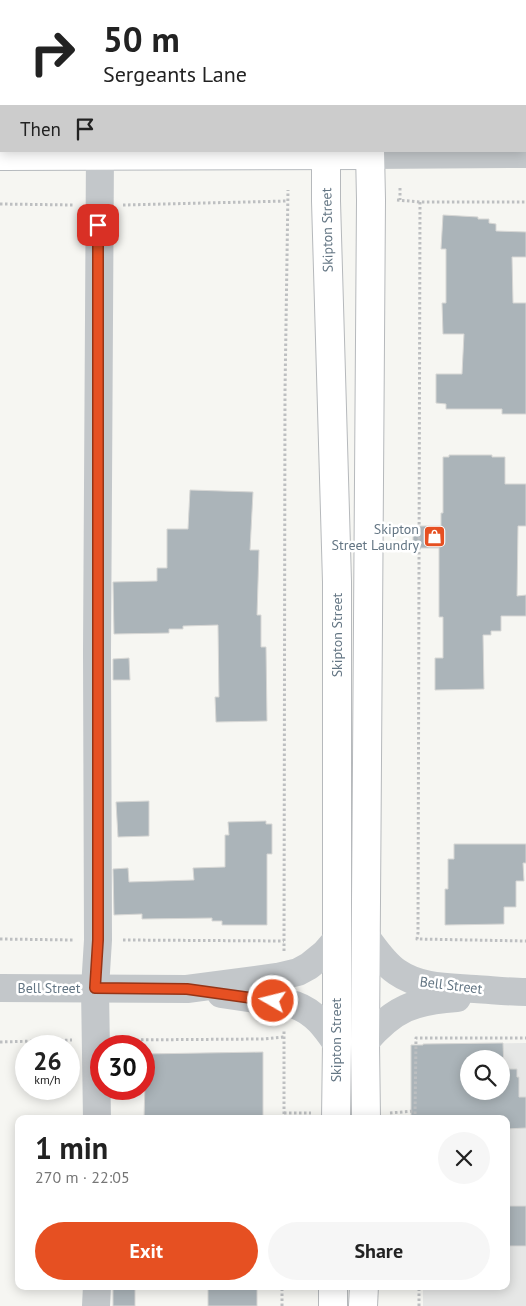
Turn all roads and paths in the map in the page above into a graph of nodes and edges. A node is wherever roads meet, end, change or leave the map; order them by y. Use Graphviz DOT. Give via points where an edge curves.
graph roads {
  1 [pos="100,153"];
  2 [pos="326,153"];
  3 [pos="370,153"];
  4 [pos="526,154"];
  5 [pos="0,156"];
  6 [pos="400,188"];
  7 [pos="288,190"];
  8 [pos="289,200"];
  9 [pos="420,202"];
  10 [pos="526,202"];
  11 [pos="0,204"];
  12 [pos="98,206"];
  13 [pos="366,937"];
  14 [pos="0,939"];
  15 [pos="337,939"];
  16 [pos="98,940"];
  17 [pos="284,941"];
  18 [pos="526,941"];
  19 [pos="285,976"];
  20 [pos="0,988"];
  21 [pos="95,988"];
  22 [pos="187,989"];
  23 [pos="525,992"];
  24 [pos="285,1003"];
  25 [pos="96,1035"];
  26 [pos="284,1037"];
  27 [pos="526,1038"];
  28 [pos="90,1040"];
  29 [pos="155,1040"];
  30 [pos="0,1042"];
  31 [pos="365,1042"];
  32 [pos="337,1044"];
  33 [pos="97,1100"];
  34 [pos="414,1111"];
  35 [pos="284,1113"];
  36 [pos="97,1115"];
  37 [pos="313,1115"];
  38 [pos="327,1115"];
  39 [pos="375,1115"];
  40 [pos="383,1115"];
  41 [pos="414,1115"];
  42 [pos="97,1290"];
  43 [pos="282,1290"];
  44 [pos="334,1290"];
  45 [pos="364,1290"];
  46 [pos="419,1290"];
  47 [pos="96,1306"];
  48 [pos="282,1306"];
  49 [pos="333,1306"];
  50 [pos="363,1306"];
  51 [pos="418,1306"];
  1 -- 2 [label="main road"];
  1 -- 5 [label="main road"];
  1 -- 12 [label="street"];
  2 -- 3 [label="main road"];
  2 -- 15 [label="main road, Skipton Street" via="337,582"];
  3 -- 4 [label="street"];
  3 -- 13 [label="main road"];
  6 -- 9 [label="path" via="398,200"];
  7 -- 8 [label="path"];
  8 -- 12 [label="path"];
  8 -- 17 [label="path" via="285,392"];
  9 -- 10 [label="path"];
  9 -- 18 [label="path" via="417,939"];
  11 -- 12 [label="path"];
  12 -- 16 [label="street"];
  13 -- 23 [label="street, Bell Street" via="390,967 414,982"];
  13 -- 31 [label="main road"];
  14 -- 16 [label="path"];
  15 -- 19 [label="street, Bell Street" via="309,966"];
  15 -- 32 [label="main road, Skipton Street"];
  16 -- 17 [label="path"];
  16 -- 21 [label="street"];
  17 -- 19 [label="path"];
  19 -- 22 [label="street, Bell Street"];
  20 -- 21 [label="street, Bell Street"];
  21 -- 22 [label="street, Bell Street"];
  21 -- 25 [label="street"];
  22 -- 24 [label="street, Bell Street"];
  23 -- 31 [label="street, Bell Street" via="418,1003 391,1016"];
  24 -- 26 [label="path"];
  24 -- 32 [label="street, Bell Street" via="311,1013"];
  26 -- 29 [label="path"];
  26 -- 35 [label="path"];
  27 -- 34 [label="path" via="416,1038"];
  28 -- 30 [label="path"];
  31 -- 39 [label="main road"];
  32 -- 38 [label="main road, Skipton Street"];
  33 -- 36 [label="street"];
  34 -- 40 [label="path"];
  34 -- 41 [label="path"];
  35 -- 37 [label="path"];
  42 -- 47 [label="street"];
  43 -- 48 [label="path"];
  44 -- 49 [label="main road"];
  45 -- 50 [label="main road"];
  46 -- 51 [label="path"];
}
